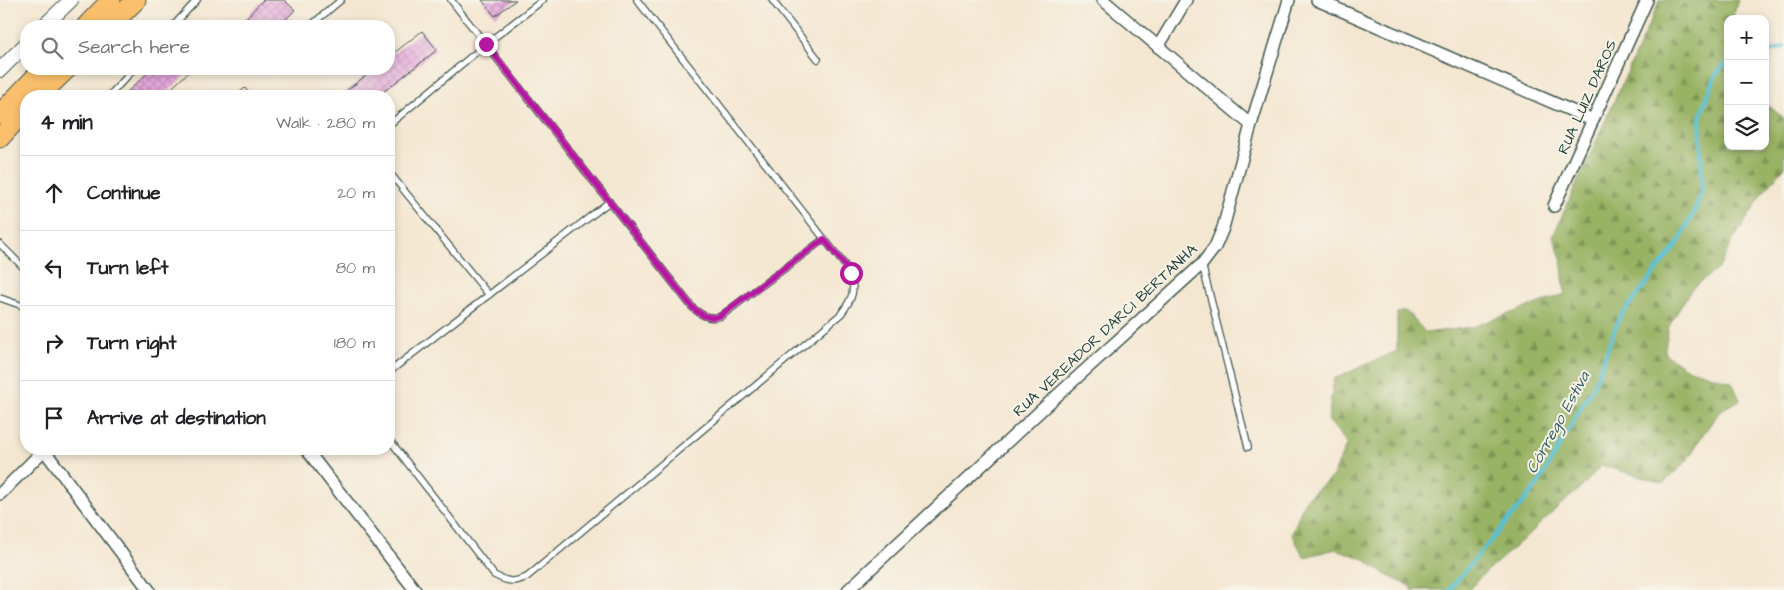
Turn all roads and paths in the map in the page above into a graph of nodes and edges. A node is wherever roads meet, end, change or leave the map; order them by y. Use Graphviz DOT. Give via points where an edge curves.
graph roads {
  1 [pos="71,0"];
  2 [pos="112,0"];
  3 [pos="136,0"];
  4 [pos="198,0"];
  5 [pos="341,0"];
  6 [pos="451,0"];
  7 [pos="543,0"];
  8 [pos="638,0"];
  9 [pos="772,0"];
  10 [pos="1103,0"];
  11 [pos="1186,0"];
  12 [pos="1289,0"];
  13 [pos="1317,0"];
  14 [pos="1647,0"];
  15 [pos="50,20"];
  16 [pos="92,20"];
  17 [pos="116,20"];
  18 [pos="179,20"];
  19 [pos="317,20"];
  20 [pos="486,44"];
  21 [pos="1158,47"];
  22 [pos="20,50"];
  23 [pos="818,59"];
  24 [pos="0,70"];
  25 [pos="38,75"];
  26 [pos="61,75"];
  27 [pos="128,75"];
  28 [pos="23,90"];
  29 [pos="45,90"];
  30 [pos="115,90"];
  31 [pos="20,94"];
  32 [pos="0,114"];
  33 [pos="20,116"];
  34 [pos="395,120"];
  35 [pos="1593,120"];
  36 [pos="1251,126"];
  37 [pos="0,138"];
  38 [pos="395,179"];
  39 [pos="609,202"];
  40 [pos="1554,206"];
  41 [pos="824,239"];
  42 [pos="0,244"];
  43 [pos="20,264"];
  44 [pos="1202,264"];
  45 [pos="489,296"];
  46 [pos="0,298"];
  47 [pos="20,305"];
  48 [pos="395,367"];
  49 [pos="395,447"];
  50 [pos="1248,447"];
  51 [pos="39,455"];
  52 [pos="49,455"];
  53 [pos="311,455"];
  54 [pos="0,494"];
  55 [pos="149,590"];
  56 [pos="415,590"];
  57 [pos="848,590"];
  1 -- 15 [label="street"];
  2 -- 16 [label="highway"];
  3 -- 17 [label="highway"];
  4 -- 18 [label="lane"];
  5 -- 19 [label="lane"];
  6 -- 20 [label="lane"];
  7 -- 20 [label="lane"];
  8 -- 41 [label="lane"];
  9 -- 23 [label="lane"];
  10 -- 21 [label="street"];
  11 -- 21 [label="street"];
  12 -- 36 [label="street, RUA VEREADOR DARCI BERTANHA"];
  13 -- 35 [label="street"];
  14 -- 35 [label="street, RUA LUIZ DAROS"];
  20 -- 34 [label="lane"];
  20 -- 39 [label="lane"];
  21 -- 36 [label="street"];
  22 -- 24 [label="street"];
  25 -- 28 [label="highway"];
  26 -- 29 [label="highway"];
  27 -- 30 [label="lane"];
  31 -- 32 [label="highway"];
  33 -- 37 [label="highway"];
  35 -- 40 [label="street, RUA LUIZ DAROS"];
  36 -- 44 [label="street, RUA VEREADOR DARCI BERTANHA" via="1223,228 1215,247"];
  38 -- 45 [label="lane"];
  39 -- 41 [label="lane" via="692,307 707,317 720,316"];
  39 -- 45 [label="lane"];
  41 -- 49 [label="lane" via="851,273 854,288 850,303 841,314 527,577 506,581 494,575"];
  42 -- 43 [label="lane"];
  44 -- 50 [label="lane"];
  44 -- 57 [label="street, RUA VEREADOR DARCI BERTANHA"];
  45 -- 48 [label="lane"];
  46 -- 47 [label="lane"];
  51 -- 54 [label="street"];
  52 -- 55 [label="street"];
  53 -- 56 [label="street"];
}
